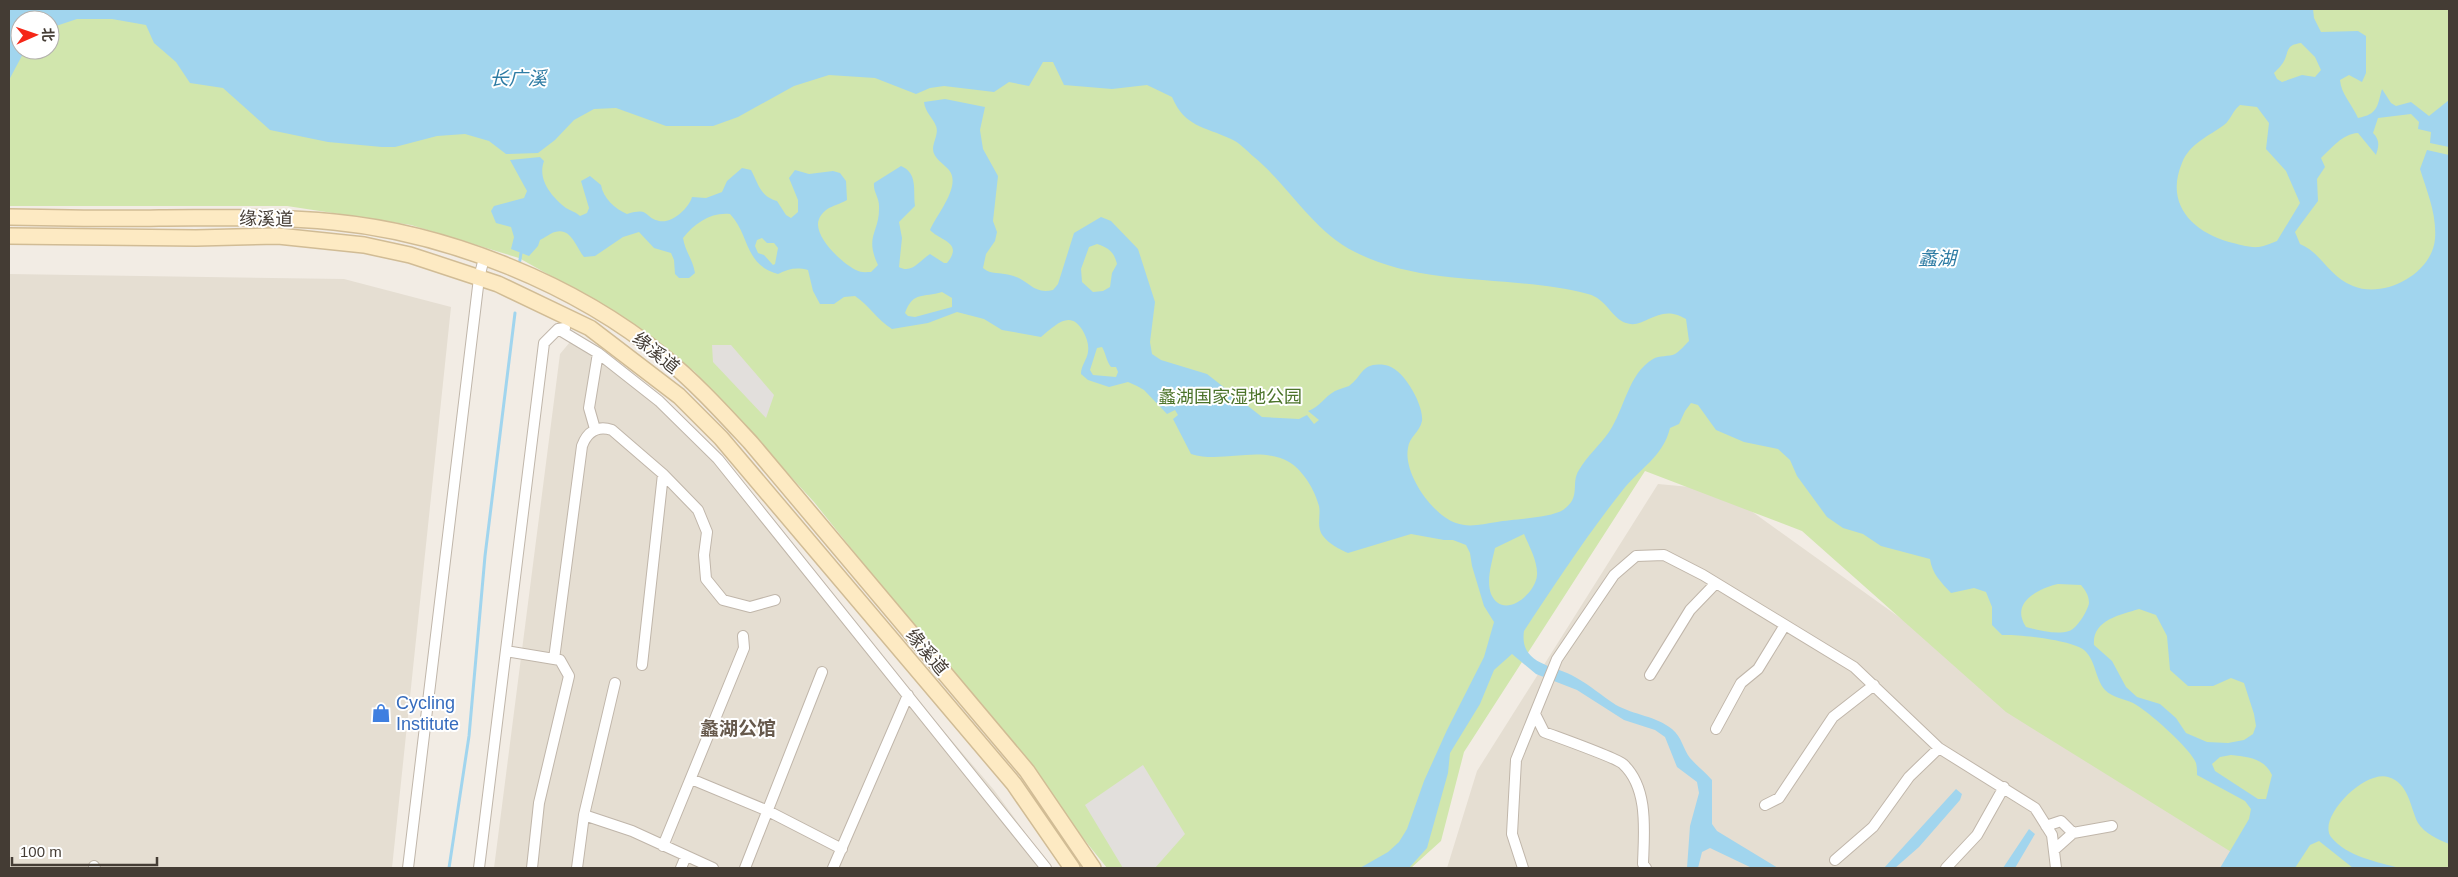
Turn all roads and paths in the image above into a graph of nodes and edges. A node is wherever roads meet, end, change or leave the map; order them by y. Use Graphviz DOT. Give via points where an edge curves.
graph roads {
  1 [pos="9,217"];
  2 [pos="9,236"];
  3 [pos="484,258"];
  4 [pos="480,278"];
  5 [pos="558,328"];
  6 [pos="590,328"];
  7 [pos="598,353"];
  8 [pos="595,429"];
  9 [pos="663,474"];
  10 [pos="1716,583"];
  11 [pos="775,600"];
  12 [pos="1785,625"];
  13 [pos="743,636"];
  14 [pos="506,651"];
  15 [pos="554,659"];
  16 [pos="642,665"];
  17 [pos="822,672"];
  18 [pos="1650,675"];
  19 [pos="615,683"];
  20 [pos="1874,685"];
  21 [pos="908,695"];
  22 [pos="1535,714"];
  23 [pos="1716,729"];
  24 [pos="1544,732"];
  25 [pos="1525,738"];
  26 [pos="1939,748"];
  27 [pos="691,779"];
  28 [pos="2004,787"];
  29 [pos="1766,805"];
  30 [pos="768,811"];
  31 [pos="584,815"];
  32 [pos="2046,826"];
  33 [pos="2112,826"];
  34 [pos="2073,833"];
  35 [pos="664,846"];
  36 [pos="842,849"];
  37 [pos="2054,850"];
  38 [pos="686,856"];
  39 [pos="1835,860"];
  40 [pos="1643,867"];
  41 [pos="408,868"];
  42 [pos="478,868"];
  43 [pos="532,868"];
  44 [pos="577,868"];
  45 [pos="681,868"];
  46 [pos="713,868"];
  47 [pos="745,868"];
  48 [pos="833,868"];
  49 [pos="1046,868"];
  50 [pos="1072,868"];
  51 [pos="1093,868"];
  52 [pos="1523,868"];
  53 [pos="1946,868"];
  54 [pos="2056,868"];
  1 -- 3 [label="main road, 缘溪道" via="274,217 335,222 410,236"];
  2 -- 4 [label="main road, 缘溪道" via="278,236 317,239 410,255"];
  3 -- 4 [label="street"];
  3 -- 51 [label="main road, 缘溪道" via="542,282 624,328 664,357 710,398 1027,771"];
  4 -- 6 [label="main road, 缘溪道"];
  4 -- 41 [label="street"];
  5 -- 6 [label="street"];
  5 -- 7 [label="street"];
  5 -- 14 [label="street" via="544,343"];
  6 -- 50 [label="main road, 缘溪道" via="679,396 721,438 1014,784"];
  7 -- 8 [label="street" via="589,408"];
  7 -- 21 [label="street" via="659,401 718,460"];
  8 -- 9 [label="street" via="604,427 612,430"];
  8 -- 15 [label="street" via="585,436 582,446"];
  9 -- 11 [label="street" via="698,510 707,532 704,554 706,579 722,600 750,607"];
  9 -- 16 [label="street"];
  10 -- 12 [label="street"];
  10 -- 18 [label="street" via="1690,610"];
  10 -- 22 [label="street" via="1664,555 1636,556 1614,576 1554,667"];
  12 -- 20 [label="street" via="1854,667"];
  12 -- 23 [label="street" via="1758,669 1741,683"];
  13 -- 27 [label="street" via="744,648"];
  14 -- 15 [label="street"];
  14 -- 42 [label="street"];
  15 -- 43 [label="street" via="560,660 569,676 539,803"];
  17 -- 30 [label="street"];
  19 -- 31 [label="street"];
  20 -- 26 [label="street"];
  20 -- 29 [label="street" via="1833,717 1779,798"];
  21 -- 36 [label="street"];
  21 -- 49 [label="street"];
  22 -- 24 [label="street"];
  22 -- 25 [label="street"];
  24 -- 25 [label="street"];
  24 -- 40 [label="street" via="1623,763 1639,794 1644,822"];
  25 -- 52 [label="street" via="1516,760 1512,834"];
  26 -- 28 [label="street"];
  26 -- 39 [label="street" via="1909,778 1873,828"];
  27 -- 30 [label="street"];
  27 -- 35 [label="street"];
  28 -- 32 [label="street" via="2035,808"];
  28 -- 53 [label="street" via="1977,835"];
  30 -- 36 [label="street"];
  30 -- 47 [label="street"];
  31 -- 35 [label="street"];
  31 -- 44 [label="street"];
  32 -- 34 [label="street" via="2061,821"];
  32 -- 37 [label="street" via="2052,835"];
  33 -- 34 [label="street"];
  34 -- 37 [label="street"];
  35 -- 38 [label="street"];
  36 -- 48 [label="street"];
  37 -- 54 [label="street"];
  38 -- 45 [label="street"];
  38 -- 46 [label="street"];
}
